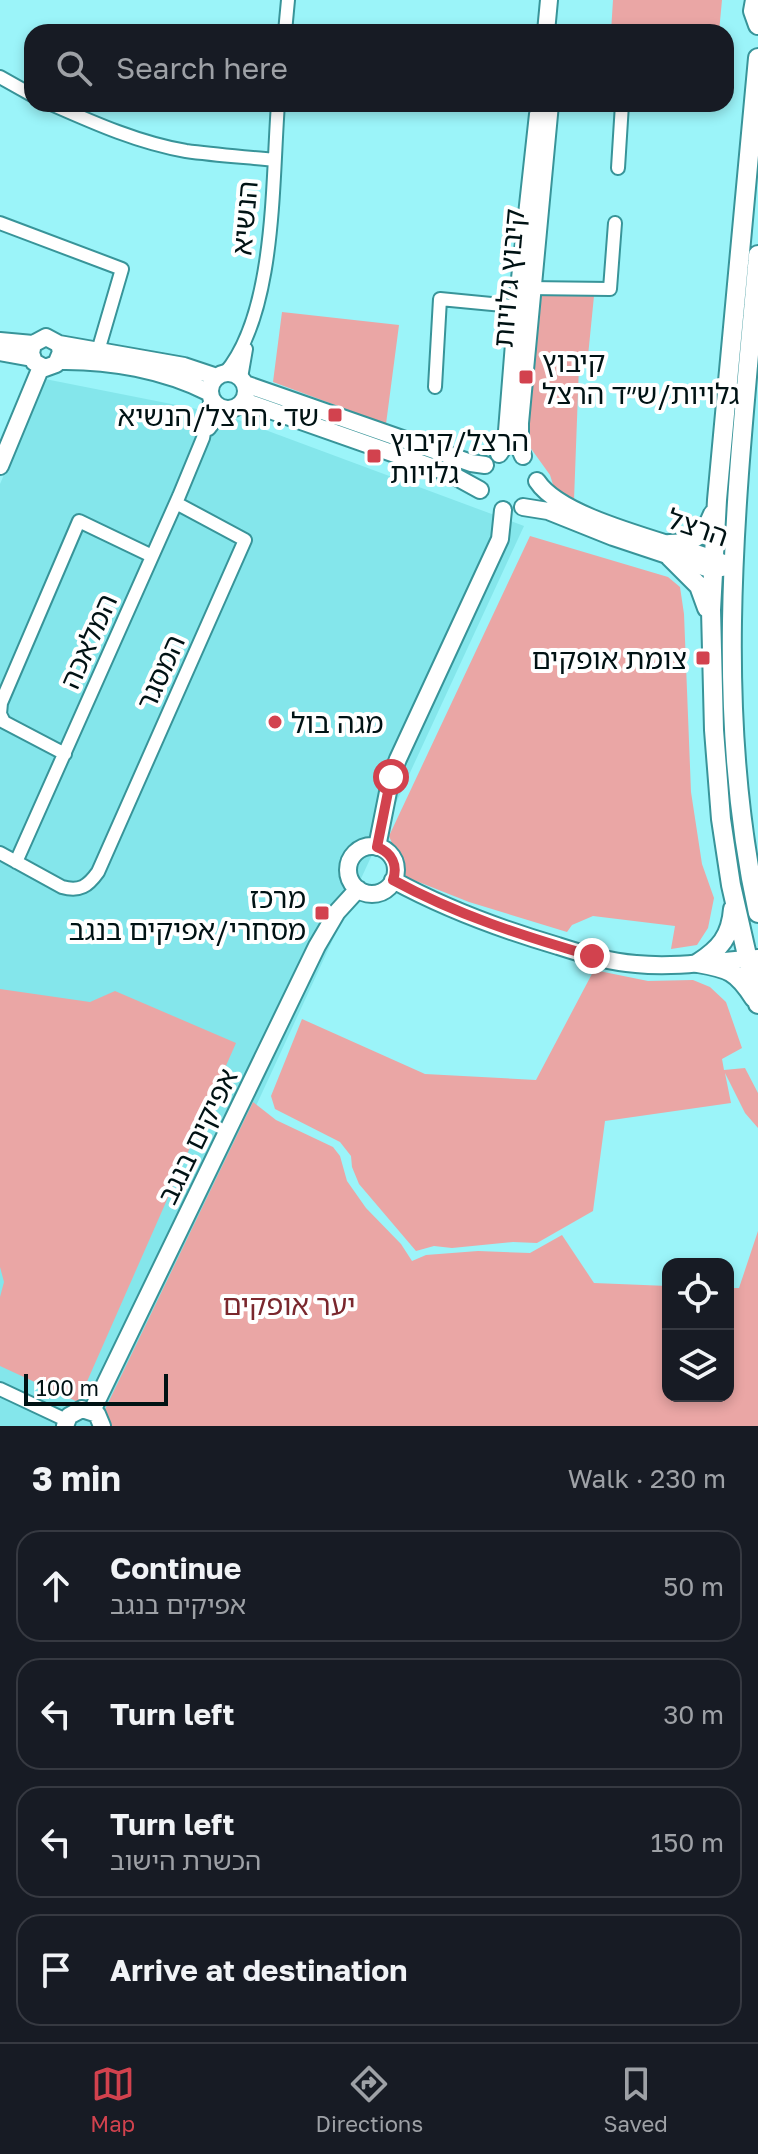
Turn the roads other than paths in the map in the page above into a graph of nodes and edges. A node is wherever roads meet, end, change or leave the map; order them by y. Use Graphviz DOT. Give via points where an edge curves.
graph roads {
  1 [pos="288,0"];
  2 [pos="549,0"];
  3 [pos="559,0"];
  4 [pos="755,0"];
  5 [pos="286,24"];
  6 [pos="547,24"];
  7 [pos="557,24"];
  8 [pos="758,25"];
  9 [pos="758,58"];
  10 [pos="0,77"];
  11 [pos="24,90"];
  12 [pos="71,112"];
  13 [pos="277,112"];
  14 [pos="538,112"];
  15 [pos="549,112"];
  16 [pos="622,112"];
  17 [pos="274,160"];
  18 [pos="618,168"];
  19 [pos="0,223"];
  20 [pos="615,223"];
  21 [pos="758,255"];
  22 [pos="527,288"];
  23 [pos="524,307"];
  24 [pos="0,341"];
  25 [pos="98,351"];
  26 [pos="0,352"];
  27 [pos="59,352"];
  28 [pos="35,356"];
  29 [pos="232,378"];
  30 [pos="435,387"];
  31 [pos="210,395"];
  32 [pos="244,401"];
  33 [pos="224,409"];
  34 [pos="203,438"];
  35 [pos="499,454"];
  36 [pos="523,456"];
  37 [pos="485,465"];
  38 [pos="0,466"];
  39 [pos="537,481"];
  40 [pos="480,490"];
  41 [pos="717,500"];
  42 [pos="176,503"];
  43 [pos="523,507"];
  44 [pos="503,510"];
  45 [pos="670,550"];
  46 [pos="152,556"];
  47 [pos="712,564"];
  48 [pos="732,566"];
  49 [pos="711,626"];
  50 [pos="65,754"];
  51 [pos="377,847"];
  52 [pos="0,853"];
  53 [pos="16,862"];
  54 [pos="393,880"];
  55 [pos="358,889"];
  56 [pos="733,894"];
  57 [pos="758,913"];
  58 [pos="753,959"];
  59 [pos="698,963"];
  60 [pos="758,1004"];
  61 [pos="0,1389"];
  62 [pos="92,1411"];
  63 [pos="66,1423"];
  64 [pos="102,1426"];
  1 -- 5 [label="street"];
  2 -- 6 [label="street"];
  3 -- 7 [label="street"];
  4 -- 8 [label="main road"];
  9 -- 41 [label="main road"];
  10 -- 11 [label="street"];
  12 -- 17 [label="street" via="187,151"];
  13 -- 17 [label="street, הנשיא"];
  14 -- 22 [label="street, קיבוץ גלויות"];
  15 -- 22 [label="street, קיבוץ גלויות"];
  16 -- 18 [label="street"];
  17 -- 29 [label="street, הנשיא" via="258,300"];
  19 -- 25 [label="street" via="122,269"];
  20 -- 22 [label="street" via="610,289"];
  21 -- 48 [label="main road"];
  22 -- 23 [label="street, קיבוץ גלויות"];
  23 -- 30 [label="street" via="440,299"];
  23 -- 35 [label="street, קיבוץ גלויות" via="505,445"];
  23 -- 36 [label="street, קיבוץ גלויות"];
  24 -- 28 [label="street"];
  25 -- 27 [label="street"];
  25 -- 29 [label="street"];
  26 -- 28 [label="street"];
  27 -- 28 [label="street" via="49,368"];
  27 -- 28 [label="street" via="46,337"];
  27 -- 31 [label="street" via="178,378"];
  28 -- 38 [label="street"];
  29 -- 31 [label="street" via="211,384"];
  29 -- 32 [label="street" via="247,392"];
  29 -- 37 [label="street"];
  31 -- 33 [label="street"];
  31 -- 34 [label="street, המלאכה"];
  32 -- 33 [label="street"];
  32 -- 40 [label="street" via="449,473"];
  33 -- 34 [label="street, המלאכה"];
  34 -- 42 [label="street, המלאכה"];
  35 -- 36 [label="street"];
  35 -- 37 [label="street"];
  36 -- 39 [label="street"];
  37 -- 40 [label="street"];
  39 -- 43 [label="street" via="534,496"];
  39 -- 45 [label="street, הרצל" via="561,503"];
  40 -- 44 [label="street"];
  41 -- 45 [label="main road" via="702,533"];
  41 -- 47 [label="main road"];
  42 -- 46 [label="street, המלאכה"];
  42 -- 53 [label="street, המסגר" via="245,540 98,872 81,889 62,887"];
  43 -- 44 [label="street"];
  43 -- 45 [label="street, הרצל"];
  44 -- 51 [label="street" via="500,539 398,759"];
  45 -- 47 [label="street, הרצל"];
  45 -- 49 [label="main road" via="699,586"];
  46 -- 50 [label="street, המלאכה"];
  46 -- 50 [label="street" via="79,521 0,714 4,722"];
  47 -- 48 [label="street, הרצל"];
  47 -- 49 [label="main road"];
  48 -- 57 [label="main road" via="737,776"];
  49 -- 56 [label="main road" via="717,778"];
  50 -- 53 [label="street, המלאכה"];
  51 -- 54 [label="street" via="392,858"];
  51 -- 55 [label="street" via="360,850 351,860 350,878"];
  52 -- 53 [label="street"];
  54 -- 55 [label="street" via="380,893"];
  54 -- 59 [label="street" via="465,916 592,956 632,964"];
  55 -- 62 [label="street, אפיקים בנגב" via="317,946"];
  56 -- 58 [label="main road"];
  56 -- 59 [label="main road" via="732,923 723,943"];
  58 -- 59 [label="street"];
  58 -- 60 [label="main road"];
  59 -- 60 [label="main road" via="730,970"];
  61 -- 63 [label="street"];
  62 -- 63 [label="street" via="77,1410"];
  62 -- 64 [label="street"];
}
